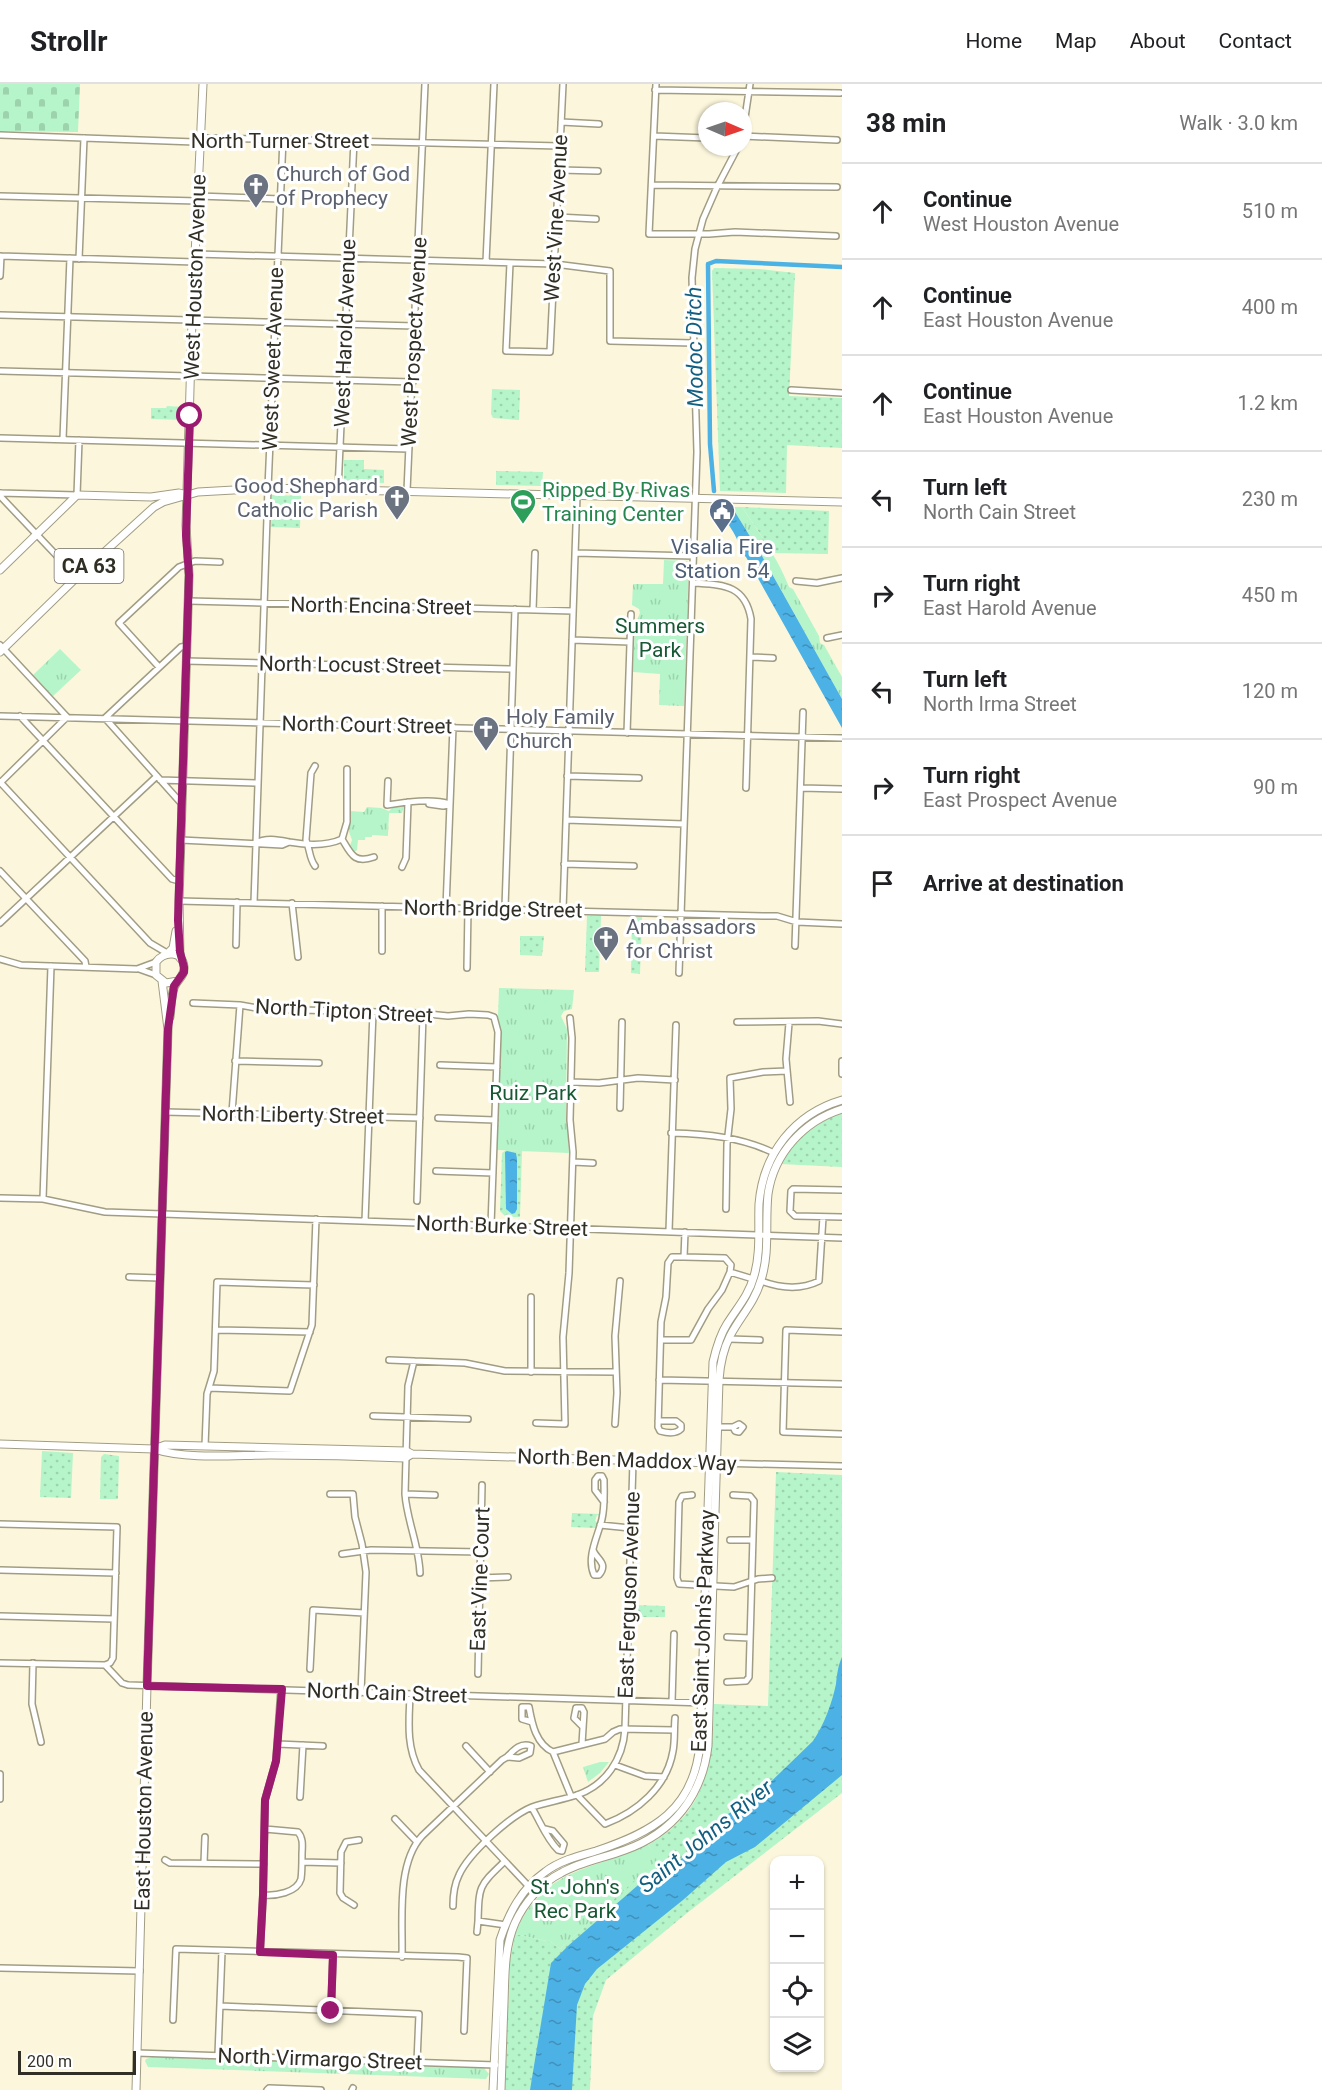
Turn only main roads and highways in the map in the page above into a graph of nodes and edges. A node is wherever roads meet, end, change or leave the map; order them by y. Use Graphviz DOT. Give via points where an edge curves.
graph roads {
  1 [pos="203,84"];
  2 [pos="187,495"];
  3 [pos="151,497"];
  4 [pos="842,502"];
  5 [pos="154,507"];
  6 [pos="0,570"];
  7 [pos="1,649"];
  8 [pos="178,920"];
  9 [pos="167,953"];
  10 [pos="180,958"];
  11 [pos="162,981"];
  12 [pos="178,981"];
  13 [pos="168,1029"];
  14 [pos="842,1100"];
  15 [pos="842,1109"];
  16 [pos="757,1280"];
  17 [pos="715,1381"];
  18 [pos="0,1444"];
  19 [pos="154,1449"];
  20 [pos="408,1454"];
  21 [pos="714,1463"];
  22 [pos="498,2065"];
  23 [pos="136,2090"];
  24 [pos="493,2090"];
  25 [pos="501,2090"];
  1 -- 2 [label="main road, West Houston Avenue"];
  2 -- 3 [label="main road, CA 63"];
  2 -- 4 [label="main road, CA 63" via="268,488"];
  2 -- 5 [label="main road, CA 63"];
  2 -- 8 [label="main road, West Houston Avenue" via="189,601"];
  3 -- 5 [label="main road"];
  3 -- 6 [label="main road, CA 63" via="77,495"];
  5 -- 7 [label="main road, CA 63"];
  8 -- 9 [label="main road" via="173,948"];
  8 -- 10 [label="main road"];
  9 -- 10 [label="main road"];
  9 -- 11 [label="main road" via="157,960 156,975"];
  10 -- 12 [label="main road" via="184,972"];
  11 -- 12 [label="main road"];
  11 -- 13 [label="main road, East Houston Avenue"];
  12 -- 13 [label="main road, East Houston Avenue" via="173,990"];
  13 -- 19 [label="main road, East Houston Avenue"];
  14 -- 16 [label="main road, East Saint John's Parkway" via="799,1122 781,1141 768,1164 761,1189"];
  15 -- 16 [label="main road, East Saint John's Parkway" via="806,1127 775,1169 765,1263"];
  16 -- 17 [label="main road, East Saint John's Parkway" via="753,1301 729,1339"];
  16 -- 17 [label="main road, East Saint John's Parkway" via="723,1331 714,1356"];
  17 -- 21 [label="main road, East Saint John's Parkway"];
  17 -- 21 [label="main road, East Saint John's Parkway" via="718,1427"];
  18 -- 19 [label="main road, North Ben Maddox Way"];
  19 -- 20 [label="main road, North Ben Maddox Way" via="206,1455"];
  19 -- 20 [label="main road, North Ben Maddox Way" via="165,1445"];
  19 -- 23 [label="main road, East Houston Avenue"];
  20 -- 21 [label="main road, North Ben Maddox Way"];
  21 -- 22 [label="main road, East Saint John's Parkway" via="696,1769 687,1790 667,1817 630,1839 554,1866 518,1900 506,1925 499,1954"];
  21 -- 22 [label="main road, East Saint John's Parkway" via="710,1703 704,1771 689,1803 652,1838 559,1873 535,1893 516,1921 507,1944"];
  22 -- 24 [label="main road, East Saint John's Parkway"];
  22 -- 25 [label="main road, East Saint John's Parkway"];
}
